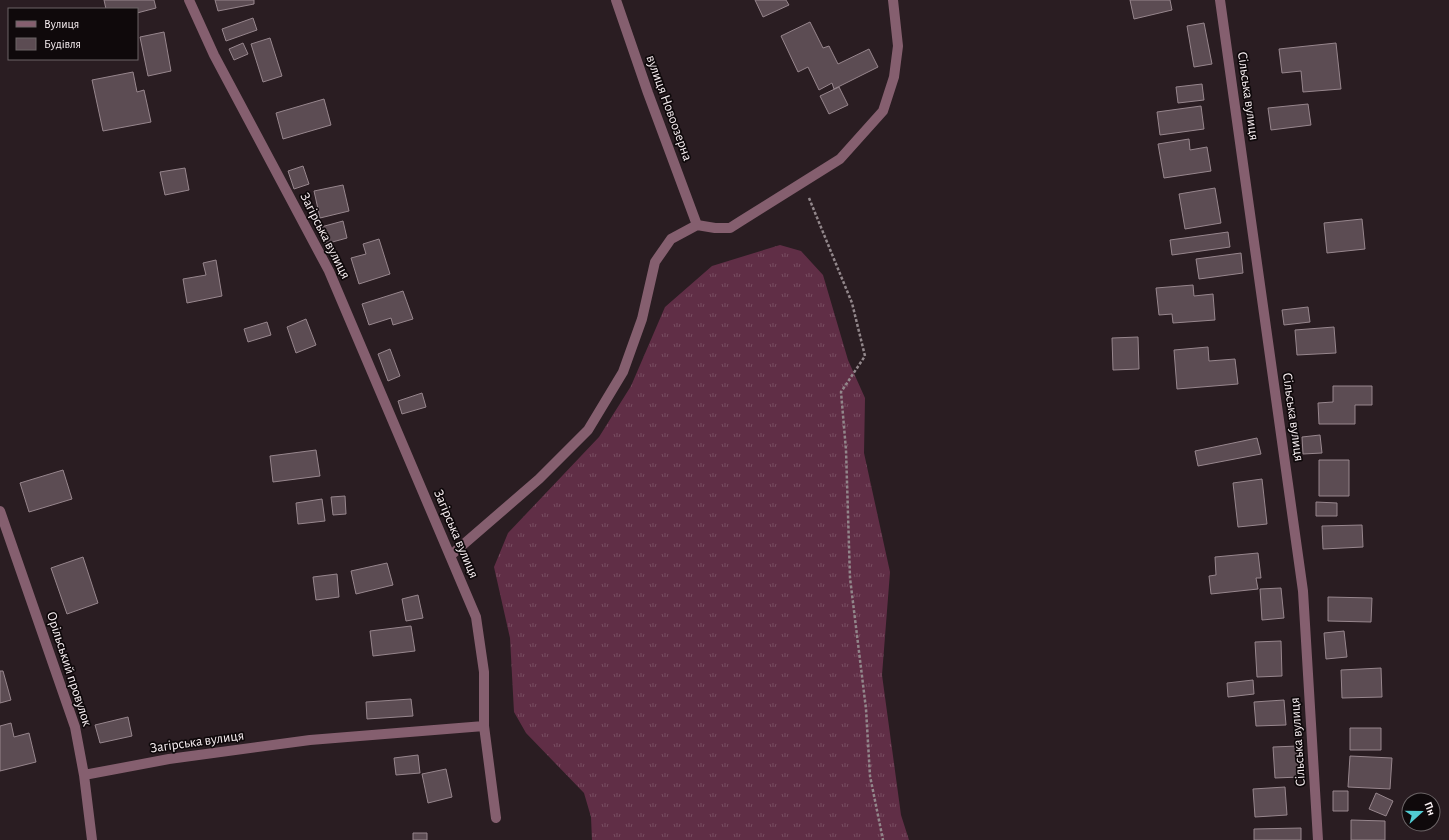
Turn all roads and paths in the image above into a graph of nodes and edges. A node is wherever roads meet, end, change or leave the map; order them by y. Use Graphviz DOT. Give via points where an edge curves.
graph roads {
  1 [pos="189,0"];
  2 [pos="616,0"];
  3 [pos="893,0"];
  4 [pos="1222,2"];
  5 [pos="803,182"];
  6 [pos="697,225"];
  7 [pos="0,511"];
  8 [pos="450,556"];
  9 [pos="484,726"];
  10 [pos="84,775"];
  11 [pos="496,818"];
  12 [pos="92,840"];
  13 [pos="883,840"];
  14 [pos="1318,840"];
  1 -- 8 [label="street, Загірська вулиця" via="214,55 329,271"];
  2 -- 6 [label="street, вулиця Новоозерна"];
  3 -- 5 [label="street" via="898,46 894,77 883,111 840,159"];
  4 -- 14 [label="street, Сільська вулиця" via="1303,591"];
  5 -- 6 [label="street" via="730,228"];
  5 -- 13 [label="path" via="852,303 864,356 841,392 846,450 850,578 866,709 870,776"];
  6 -- 8 [label="street" via="671,239 655,262 642,319 623,372 588,430 539,478"];
  7 -- 10 [label="street, Орільський провулок" via="75,728"];
  8 -- 9 [label="street, Загірська вулиця" via="476,617 484,672"];
  9 -- 10 [label="street, Загірська вулиця" via="310,740 169,759"];
  9 -- 11 [label="street"];
  10 -- 12 [label="street, Орільський провулок"];
}
